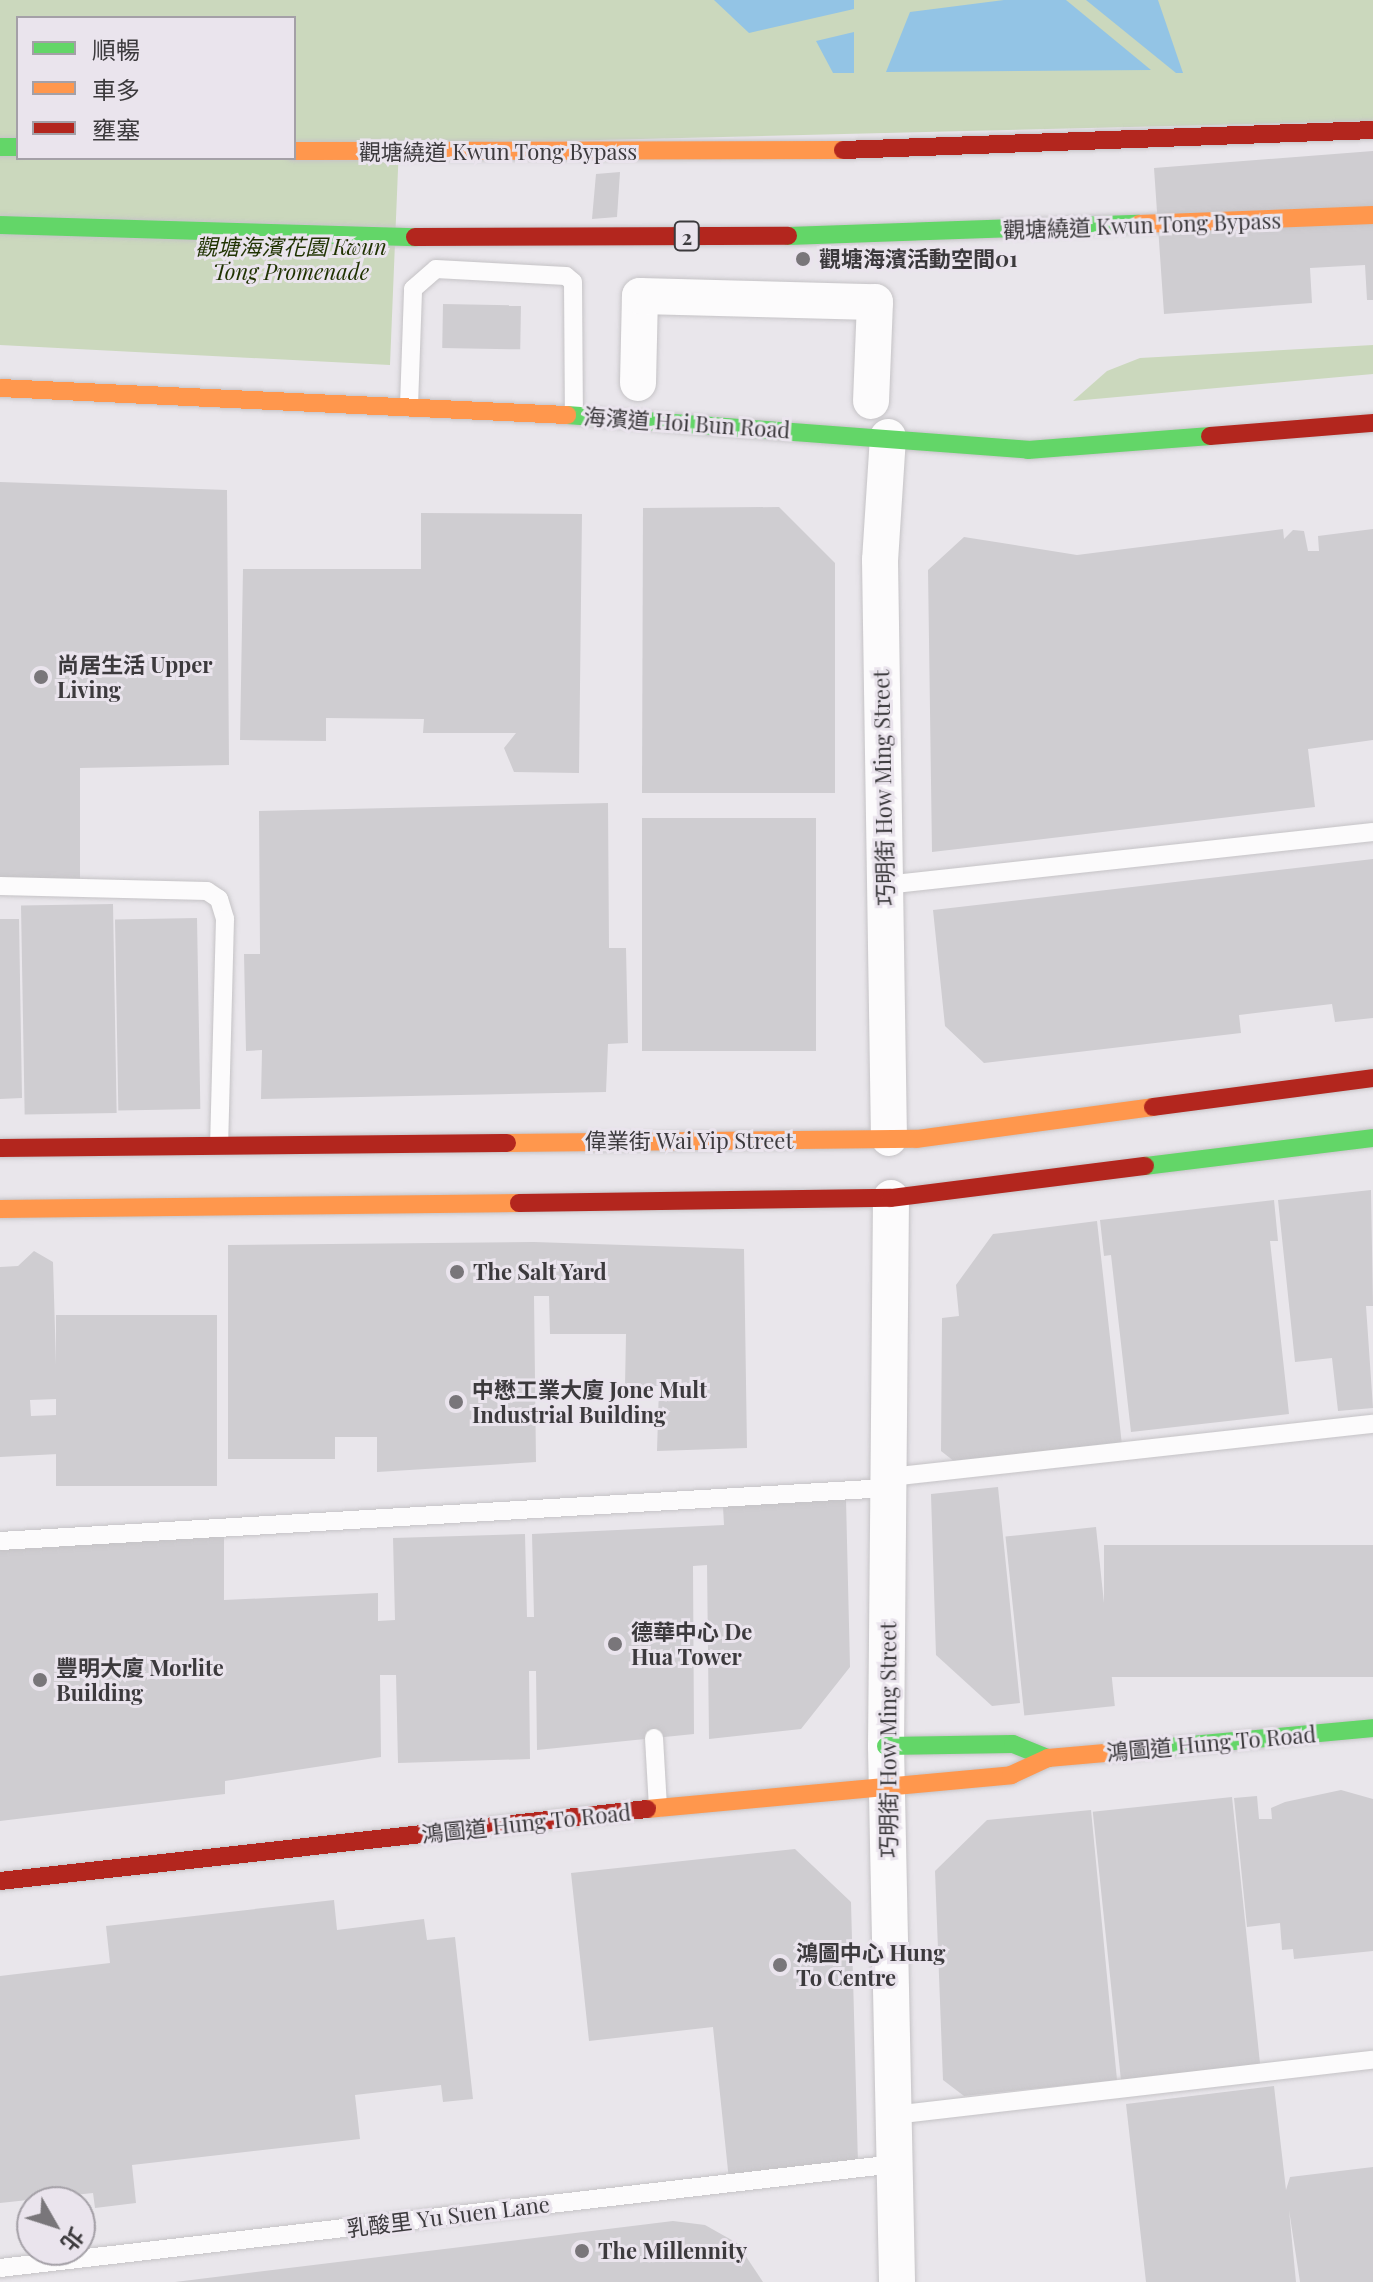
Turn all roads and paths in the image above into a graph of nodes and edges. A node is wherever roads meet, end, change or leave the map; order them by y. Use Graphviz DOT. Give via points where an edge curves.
graph roads {
  1 [pos="1373,130"];
  2 [pos="296,151"];
  3 [pos="1373,215"];
  4 [pos="0,225"];
  5 [pos="638,383"];
  6 [pos="0,388"];
  7 [pos="871,401"];
  8 [pos="409,406"];
  9 [pos="574,415"];
  10 [pos="1373,423"];
  11 [pos="888,437"];
  12 [pos="1373,832"];
  13 [pos="885,885"];
  14 [pos="0,886"];
  15 [pos="1373,1078"];
  16 [pos="889,1138"];
  17 [pos="1373,1138"];
  18 [pos="219,1144"];
  19 [pos="0,1148"];
  20 [pos="891,1198"];
  21 [pos="0,1209"];
  22 [pos="1373,1424"];
  23 [pos="889,1482"];
  24 [pos="0,1541"];
  25 [pos="1373,1728"];
  26 [pos="654,1738"];
  27 [pos="886,1746"];
  28 [pos="1048,1758"];
  29 [pos="886,1782"];
  30 [pos="658,1808"];
  31 [pos="0,1881"];
  32 [pos="1373,2060"];
  33 [pos="894,2115"];
  34 [pos="895,2164"];
  35 [pos="0,2268"];
  36 [pos="897,2282"];
  1 -- 2 [label="main road, 觀塘繞道 Kwun Tong Bypass" via="1249,140 776,152"];
  3 -- 4 [label="main road, 觀塘繞道 Kwun Tong Bypass / 2" via="855,236 247,237"];
  5 -- 7 [label="street" via="640,296 875,302"];
  6 -- 8 [label="main road, 海濱道 Hoi Bun Road"];
  8 -- 9 [label="main road, 海濱道 Hoi Bun Road"];
  8 -- 9 [label="lane" via="413,289 436,269 566,276 573,282"];
  9 -- 11 [label="main road, 海濱道 Hoi Bun Road"];
  10 -- 11 [label="main road, 海濱道 Hoi Bun Road" via="1028,450"];
  11 -- 13 [label="street, 巧明街 How Ming Street" via="880,560"];
  12 -- 13 [label="lane"];
  13 -- 16 [label="street, 巧明街 How Ming Street"];
  14 -- 18 [label="lane" via="207,891 219,899 225,919"];
  15 -- 16 [label="main road, 偉業街 Wai Yip Street"];
  16 -- 18 [label="main road, 偉業街 Wai Yip Street"];
  17 -- 20 [label="main road"];
  18 -- 19 [label="main road, 偉業街 Wai Yip Street"];
  20 -- 21 [label="main road"];
  20 -- 23 [label="street, 巧明街 How Ming Street"];
  22 -- 23 [label="lane"];
  23 -- 24 [label="lane"];
  23 -- 27 [label="street, 巧明街 How Ming Street"];
  25 -- 28 [label="main road, 鴻圖道 Hung To Road"];
  26 -- 30 [label="lane"];
  27 -- 28 [label="main road, 鴻圖道 Hung To Road" via="1013,1744"];
  27 -- 29 [label="street, 巧明街 How Ming Street"];
  28 -- 29 [label="main road, 鴻圖道 Hung To Road" via="1011,1775"];
  29 -- 30 [label="main road, 鴻圖道 Hung To Road"];
  29 -- 33 [label="street, 巧明街 How Ming Street"];
  30 -- 31 [label="main road, 鴻圖道 Hung To Road"];
  32 -- 33 [label="lane"];
  33 -- 34 [label="street, 巧明街 How Ming Street"];
  34 -- 35 [label="lane, 乳酸里 Yu Suen Lane"];
  34 -- 36 [label="street, 巧明街 How Ming Street"];
}
